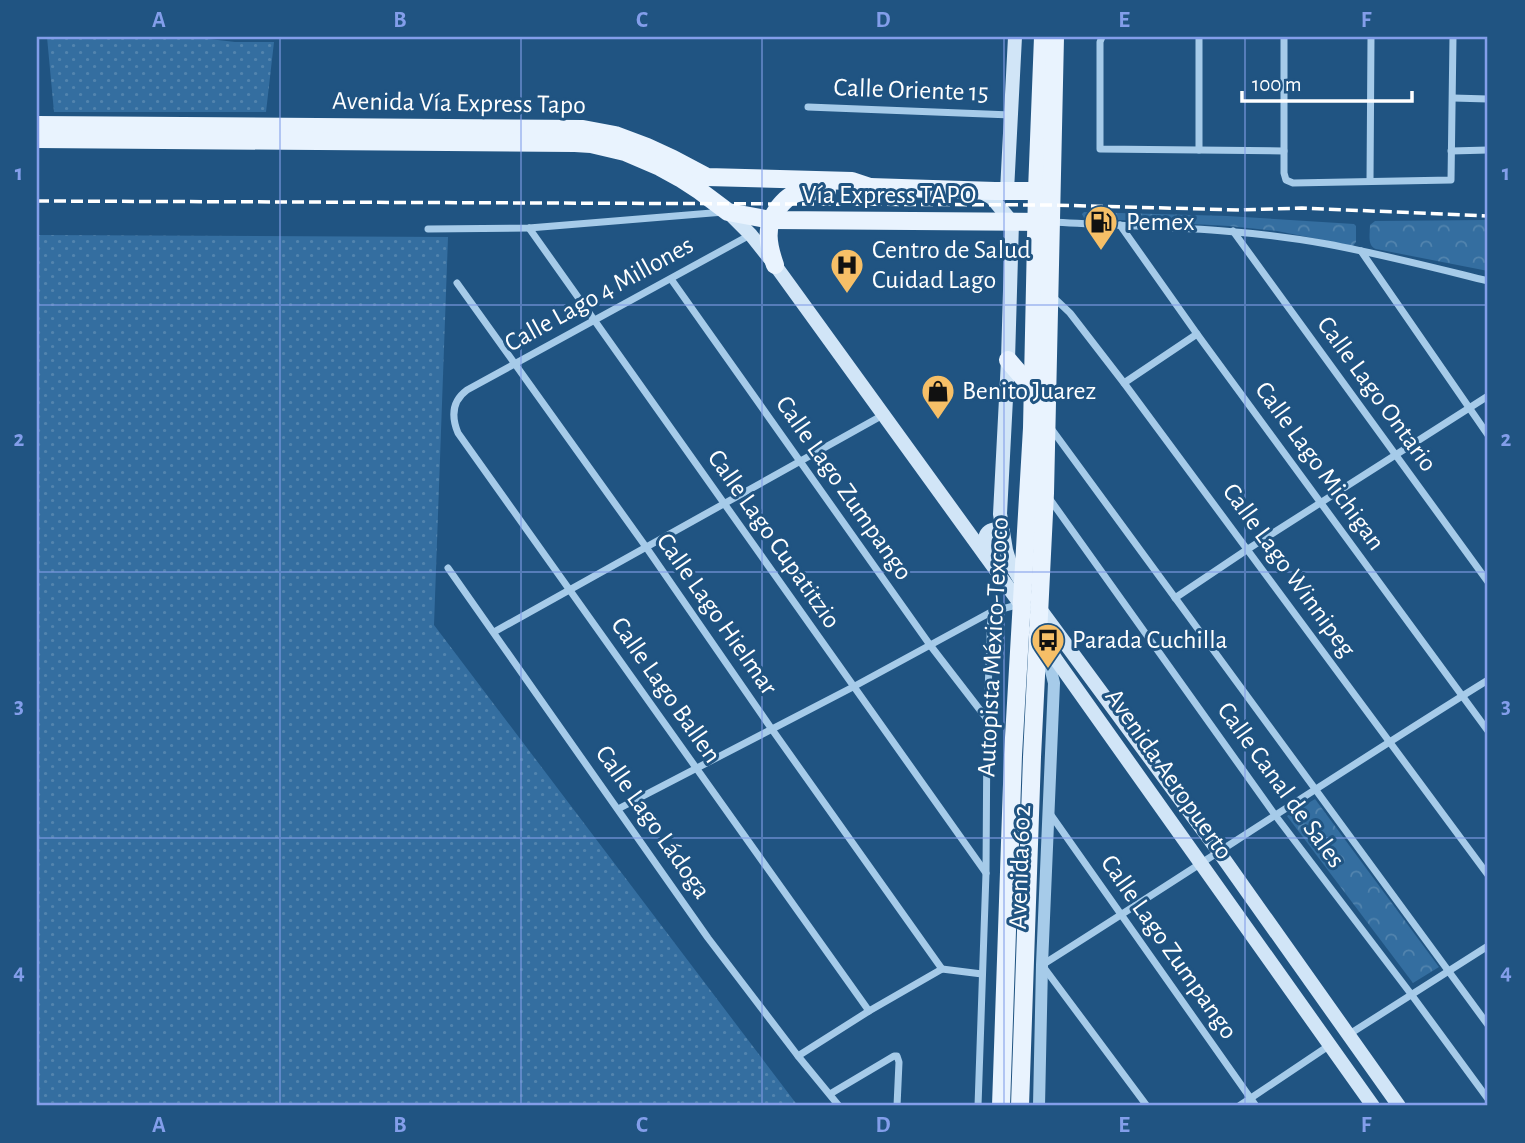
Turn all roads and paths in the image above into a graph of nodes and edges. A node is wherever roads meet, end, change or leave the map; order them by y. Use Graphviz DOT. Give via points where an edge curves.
graph roads {
  1 [pos="1015,37"];
  2 [pos="1043,37"];
  3 [pos="1055,37"];
  4 [pos="1065,37"];
  5 [pos="1102,37"];
  6 [pos="1199,37"];
  7 [pos="1284,37"];
  8 [pos="1371,37"];
  9 [pos="1453,37"];
  10 [pos="1054,65"];
  11 [pos="1453,98"];
  12 [pos="1488,99"];
  13 [pos="808,107"];
  14 [pos="1012,115"];
  15 [pos="37,125"];
  16 [pos="37,139"];
  17 [pos="1199,150"];
  18 [pos="1284,150"];
  19 [pos="1451,150"];
  20 [pos="1488,150"];
  21 [pos="1370,181"];
  22 [pos="870,187"];
  23 [pos="978,191"];
  24 [pos="1007,191"];
  25 [pos="1044,191"];
  26 [pos="724,208"];
  27 [pos="771,220"];
  28 [pos="1012,222"];
  29 [pos="1044,222"];
  30 [pos="1120,225"];
  31 [pos="528,228"];
  32 [pos="428,229"];
  33 [pos="1233,231"];
  34 [pos="751,235"];
  35 [pos="1361,251"];
  36 [pos="775,265"];
  37 [pos="671,279"];
  38 [pos="1488,281"];
  39 [pos="457,283"];
  40 [pos="1050,293"];
  41 [pos="594,321"];
  42 [pos="1197,334"];
  43 [pos="1008,360"];
  44 [pos="516,364"];
  45 [pos="1124,383"];
  46 [pos="1033,389"];
  47 [pos="467,390"];
  48 [pos="1488,396"];
  49 [pos="1469,408"];
  50 [pos="883,415"];
  51 [pos="1046,421"];
  52 [pos="1488,435"];
  53 [pos="1395,454"];
  54 [pos="800,461"];
  55 [pos="1045,493"];
  56 [pos="1321,503"];
  57 [pos="724,505"];
  58 [pos="1003,535"];
  59 [pos="646,547"];
  60 [pos="1248,549"];
  61 [pos="985,555"];
  62 [pos="448,568"];
  63 [pos="1488,582"];
  64 [pos="1023,585"];
  65 [pos="569,590"];
  66 [pos="1175,598"];
  67 [pos="1021,604"];
  68 [pos="1039,607"];
  69 [pos="991,612"];
  70 [pos="494,632"];
  71 [pos="1038,632"];
  72 [pos="929,645"];
  73 [pos="1488,680"];
  74 [pos="853,687"];
  75 [pos="1462,696"];
  76 [pos="987,719"];
  77 [pos="771,728"];
  78 [pos="1488,731"];
  79 [pos="1390,743"];
  80 [pos="696,768"];
  81 [pos="1315,790"];
  82 [pos="618,808"];
  83 [pos="1048,812"];
  84 [pos="1275,815"];
  85 [pos="1219,852"];
  86 [pos="1201,864"];
  87 [pos="986,873"];
  88 [pos="1488,875"];
  89 [pos="1121,915"];
  90 [pos="1488,946"];
  91 [pos="1042,965"];
  92 [pos="942,969"];
  93 [pos="1448,971"];
  94 [pos="982,974"];
  95 [pos="1411,994"];
  96 [pos="869,1011"];
  97 [pos="1488,1024"];
  98 [pos="1348,1036"];
  99 [pos="1331,1045"];
  100 [pos="798,1056"];
  101 [pos="830,1094"];
  102 [pos="1251,1099"];
  103 [pos="1488,1099"];
  104 [pos="839,1106"];
  105 [pos="897,1106"];
  106 [pos="978,1106"];
  107 [pos="1001,1106"];
  108 [pos="1020,1106"];
  109 [pos="1039,1106"];
  110 [pos="1147,1106"];
  111 [pos="1239,1106"];
  112 [pos="1256,1106"];
  113 [pos="1373,1106"];
  114 [pos="1399,1106"];
  1 -- 14 [label="main road"];
  2 -- 25 [label="main road"];
  3 -- 10 [label="main road"];
  4 -- 10 [label="main road"];
  5 -- 17 [label="street" via="1100,149"];
  6 -- 17 [label="street"];
  7 -- 18 [label="street"];
  8 -- 21 [label="street"];
  9 -- 11 [label="street"];
  10 -- 25 [label="main road"];
  11 -- 12 [label="street"];
  11 -- 19 [label="street"];
  13 -- 14 [label="street, Calle Oriente 15"];
  14 -- 24 [label="main road"];
  15 -- 22 [label="main road, Avenida Vía Express Tapo" via="583,129 647,146 707,177 852,181"];
  16 -- 26 [label="main road, Avenida Vía Express Tapo" via="591,144 660,167"];
  17 -- 18 [label="street"];
  18 -- 21 [label="street" via="1284,173 1293,183"];
  19 -- 20 [label="street"];
  19 -- 21 [label="street" via="1451,180"];
  22 -- 23 [label="main road"];
  22 -- 27 [label="main road" via="796,193"];
  23 -- 24 [label="main road"];
  23 -- 28 [label="main road" via="992,198"];
  24 -- 25 [label="main road"];
  25 -- 29 [label="main road, Autopista México-Texcoco"];
  26 -- 27 [label="main road, Vía Express TAPO"];
  26 -- 31 [label="street"];
  26 -- 34 [label="main road, Avenida Aeropuerto"];
  27 -- 28 [label="main road, Vía Express TAPO"];
  27 -- 36 [label="main road" via="768,241"];
  28 -- 29 [label="main road, Vía Express TAPO"];
  28 -- 43 [label="main road, Avenida Aeropuerto"];
  29 -- 30 [label="street"];
  29 -- 40 [label="main road, Autopista México-Texcoco"];
  29 -- 46 [label="main road, Autopista México-Texcoco"];
  30 -- 33 [label="street"];
  30 -- 42 [label="street, Calle Lago Michigan"];
  31 -- 32 [label="street"];
  31 -- 41 [label="street, Calle Lago Cupatitzio"];
  33 -- 35 [label="street"];
  33 -- 53 [label="street, Calle Lago Ontario"];
  34 -- 36 [label="main road, Avenida Aeropuerto"];
  34 -- 37 [label="street, Calle Lago 4 Millones"];
  35 -- 38 [label="street"];
  35 -- 49 [label="street"];
  36 -- 50 [label="main road, Avenida Aeropuerto"];
  37 -- 41 [label="street, Calle Lago 4 Millones"];
  37 -- 54 [label="street, Calle Lago Zumpango"];
  39 -- 44 [label="street, Calle Lago Hielmar"];
  40 -- 45 [label="street, Calle Lago Winnipeg"];
  40 -- 51 [label="main road, Autopista México-Texcoco"];
  41 -- 44 [label="street, Calle Lago 4 Millones"];
  41 -- 57 [label="street, Calle Lago Cupatitzio"];
  42 -- 45 [label="street"];
  42 -- 56 [label="street, Calle Lago Michigan"];
  43 -- 46 [label="main road"];
  43 -- 58 [label="main road, Avenida Aeropuerto" via="1000,503"];
  44 -- 47 [label="street, Calle Lago 4 Millones"];
  44 -- 59 [label="street, Calle Lago Hielmar"];
  45 -- 60 [label="street, Calle Lago Winnipeg"];
  46 -- 64 [label="main road, Autopista México-Texcoco"];
  47 -- 65 [label="street, Calle Lago Ballen" via="454,405 458,433"];
  48 -- 49 [label="street"];
  49 -- 52 [label="street"];
  49 -- 53 [label="street"];
  50 -- 54 [label="street"];
  50 -- 61 [label="main road, Avenida Aeropuerto"];
  51 -- 55 [label="main road, Autopista México-Texcoco"];
  51 -- 66 [label="street, Calle Canal de Sales"];
  53 -- 56 [label="street"];
  53 -- 63 [label="street, Calle Lago Ontario"];
  54 -- 57 [label="street"];
  54 -- 72 [label="street, Calle Lago Zumpango"];
  55 -- 68 [label="main road, Autopista México-Texcoco"];
  55 -- 84 [label="street, Calle Canal de Sales"];
  56 -- 60 [label="street"];
  56 -- 75 [label="street, Calle Lago Michigan"];
  57 -- 59 [label="street"];
  57 -- 74 [label="street, Calle Lago Cupatitzio"];
  58 -- 61 [label="main road" via="997,529 989,530"];
  58 -- 64 [label="main road, Avenida Aeropuerto" via="1010,563"];
  59 -- 65 [label="street"];
  59 -- 77 [label="street, Calle Lago Hielmar"];
  60 -- 66 [label="street"];
  60 -- 79 [label="street, Calle Lago Winnipeg"];
  61 -- 67 [label="main road, Avenida Aeropuerto"];
  62 -- 70 [label="street, Calle Lago Ládoga"];
  64 -- 67 [label="main road, Autopista México-Texcoco"];
  64 -- 68 [label="main road, Avenida Aeropuerto"];
  65 -- 70 [label="street"];
  65 -- 80 [label="street, Calle Lago Ballen"];
  66 -- 81 [label="street, Calle Canal de Sales"];
  67 -- 69 [label="street"];
  67 -- 71 [label="main road, Avenida Aeropuerto"];
  67 -- 107 [label="main road, Autopista México-Texcoco"];
  68 -- 71 [label="main road, Autopista México-Texcoco"];
  68 -- 85 [label="main road, Avenida Aeropuerto"];
  69 -- 72 [label="street"];
  69 -- 76 [label="street"];
  70 -- 82 [label="street, Calle Lago Ládoga"];
  71 -- 83 [label="street, Avenida 602" via="1055,683"];
  71 -- 86 [label="main road, Avenida Aeropuerto"];
  71 -- 108 [label="main road, Autopista México-Texcoco"];
  72 -- 74 [label="street"];
  72 -- 76 [label="street, Calle Lago Zumpango"];
  73 -- 75 [label="street"];
  74 -- 77 [label="street"];
  74 -- 87 [label="street, Calle Lago Cupatitzio"];
  75 -- 78 [label="street, Calle Lago Michigan"];
  75 -- 79 [label="street"];
  76 -- 87 [label="street"];
  77 -- 80 [label="street"];
  77 -- 92 [label="street, Calle Lago Hielmar"];
  79 -- 81 [label="street"];
  79 -- 88 [label="street, Calle Lago Winnipeg"];
  80 -- 82 [label="street"];
  80 -- 96 [label="street, Calle Lago Ballen"];
  81 -- 84 [label="street"];
  81 -- 93 [label="street, Calle Canal de Sales"];
  82 -- 100 [label="street, Calle Lago Ládoga" via="708,938"];
  83 -- 89 [label="street, Calle Lago Zumpango"];
  83 -- 91 [label="street, Avenida 602"];
  84 -- 85 [label="street"];
  84 -- 95 [label="street, Calle Canal de Sales"];
  85 -- 86 [label="street"];
  85 -- 98 [label="main road, Avenida Aeropuerto"];
  86 -- 89 [label="street"];
  86 -- 99 [label="main road, Avenida Aeropuerto"];
  87 -- 94 [label="street"];
  89 -- 91 [label="street"];
  89 -- 102 [label="street, Calle Lago Zumpango"];
  90 -- 93 [label="street"];
  91 -- 109 [label="street, Avenida 602"];
  91 -- 110 [label="street"];
  92 -- 94 [label="street"];
  92 -- 96 [label="street"];
  93 -- 95 [label="street"];
  93 -- 97 [label="street, Calle Canal de Sales"];
  94 -- 106 [label="street"];
  95 -- 98 [label="street"];
  95 -- 103 [label="street, Calle Canal de Sales"];
  96 -- 100 [label="street"];
  98 -- 114 [label="main road, Avenida Aeropuerto"];
  99 -- 102 [label="street"];
  99 -- 113 [label="main road, Avenida Aeropuerto"];
  100 -- 101 [label="street, Calle Lago Ládoga"];
  101 -- 104 [label="street, Calle Lago Ládoga"];
  101 -- 105 [label="street" via="897,1056"];
  102 -- 111 [label="street"];
  102 -- 112 [label="street, Calle Lago Zumpango"];
}
